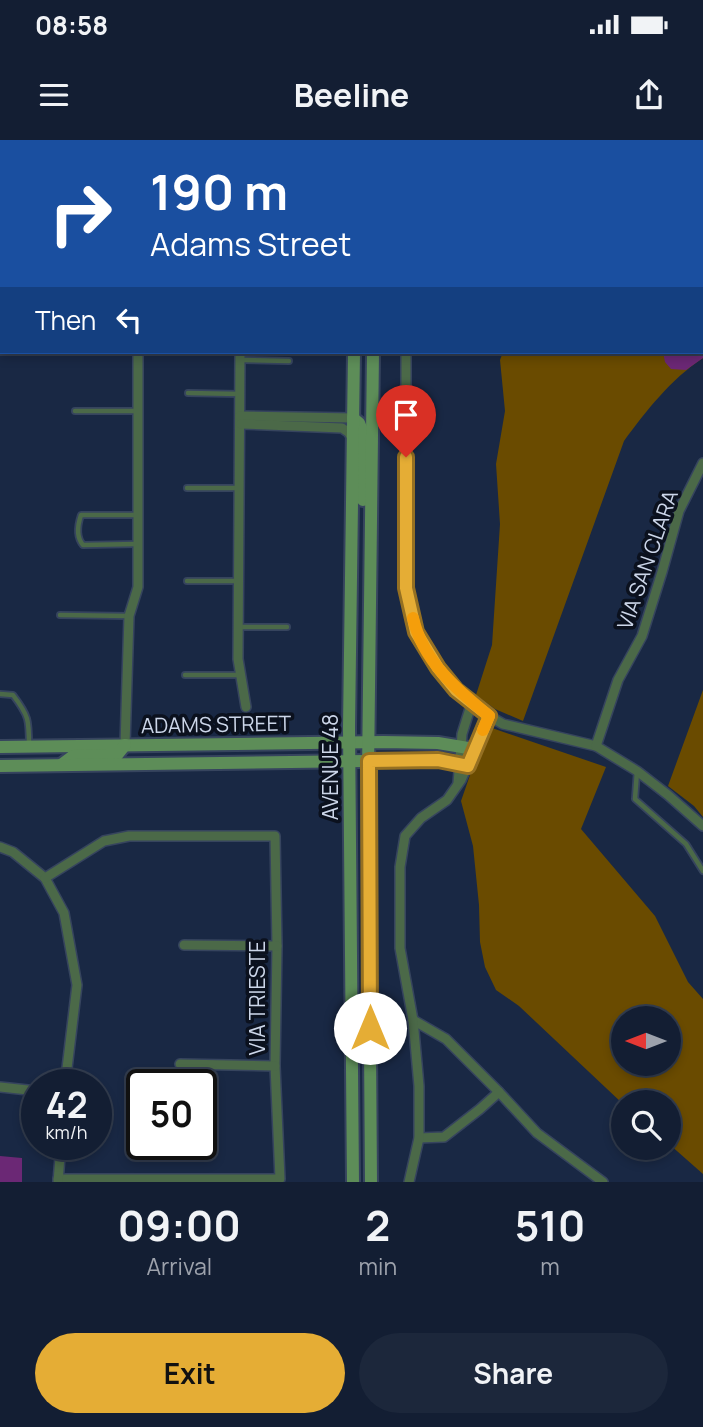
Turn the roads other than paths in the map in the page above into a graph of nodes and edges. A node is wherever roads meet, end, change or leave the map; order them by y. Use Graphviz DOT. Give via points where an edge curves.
graph roads {
  1 [pos="138,354"];
  2 [pos="354,354"];
  3 [pos="373,354"];
  4 [pos="406,354"];
  5 [pos="240,356"];
  6 [pos="289,361"];
  7 [pos="188,393"];
  8 [pos="240,394"];
  9 [pos="75,411"];
  10 [pos="138,411"];
  11 [pos="353,418"];
  12 [pos="241,420"];
  13 [pos="353,439"];
  14 [pos="703,463"];
  15 [pos="187,488"];
  16 [pos="239,488"];
  17 [pos="138,515"];
  18 [pos="371,534"];
  19 [pos="138,544"];
  20 [pos="187,581"];
  21 [pos="238,581"];
  22 [pos="60,615"];
  23 [pos="129,616"];
  24 [pos="238,627"];
  25 [pos="287,627"];
  26 [pos="185,675"];
  27 [pos="240,675"];
  28 [pos="0,694"];
  29 [pos="472,702"];
  30 [pos="246,707"];
  31 [pos="489,716"];
  32 [pos="369,742"];
  33 [pos="350,743"];
  34 [pos="125,745"];
  35 [pos="596,746"];
  36 [pos="0,747"];
  37 [pos="29,747"];
  38 [pos="461,747"];
  39 [pos="474,750"];
  40 [pos="369,761"];
  41 [pos="350,762"];
  42 [pos="60,765"];
  43 [pos="464,765"];
  44 [pos="0,766"];
  45 [pos="637,771"];
  46 [pos="703,826"];
  47 [pos="0,847"];
  48 [pos="703,871"];
  49 [pos="45,878"];
  50 [pos="184,945"];
  51 [pos="277,946"];
  52 [pos="413,1020"];
  53 [pos="180,1064"];
  54 [pos="275,1066"];
  55 [pos="67,1069"];
  56 [pos="0,1087"];
  57 [pos="21,1089"];
  58 [pos="499,1092"];
  59 [pos="419,1138"];
  60 [pos="60,1160"];
  61 [pos="58,1181"];
  62 [pos="353,1182"];
  63 [pos="371,1182"];
  64 [pos="409,1182"];
  65 [pos="603,1182"];
  1 -- 10 [label="street"];
  2 -- 11 [label="main road, AVENUE 48"];
  3 -- 18 [label="main road, AVENUE 48"];
  4 -- 29 [label="street" via="406,588 416,632 438,668"];
  5 -- 6 [label="lane"];
  5 -- 8 [label="street"];
  7 -- 8 [label="lane"];
  8 -- 12 [label="street"];
  9 -- 10 [label="lane"];
  10 -- 17 [label="street"];
  11 -- 12 [label="street"];
  11 -- 13 [label="main road, AVENUE 48"];
  11 -- 18 [label="main road" via="363,433 363,505"];
  12 -- 13 [label="street" via="342,428"];
  12 -- 16 [label="street"];
  13 -- 33 [label="main road, AVENUE 48"];
  14 -- 35 [label="street, VIA SAN CLARA" via="678,511 642,636 618,680"];
  15 -- 16 [label="lane"];
  16 -- 21 [label="street"];
  17 -- 19 [label="street"];
  17 -- 19 [label="lane" via="81,515 78,523 83,545"];
  18 -- 32 [label="main road, AVENUE 48"];
  19 -- 23 [label="street" via="138,587"];
  20 -- 21 [label="lane"];
  21 -- 24 [label="street"];
  22 -- 23 [label="lane"];
  23 -- 34 [label="street"];
  24 -- 25 [label="lane"];
  24 -- 27 [label="street"];
  26 -- 27 [label="lane"];
  27 -- 30 [label="street"];
  28 -- 37 [label="lane" via="13,695 26,711"];
  29 -- 31 [label="street"];
  29 -- 38 [label="street"];
  31 -- 35 [label="street" via="503,724"];
  31 -- 39 [label="street"];
  32 -- 33 [label="main road, ADAMS STREET"];
  32 -- 38 [label="main road, ADAMS STREET"];
  32 -- 40 [label="main road, AVENUE 48"];
  33 -- 34 [label="main road, ADAMS STREET"];
  33 -- 41 [label="main road, AVENUE 48"];
  34 -- 37 [label="main road, ADAMS STREET"];
  34 -- 42 [label="main road" via="117,755 73,756"];
  35 -- 45 [label="street"];
  36 -- 37 [label="main road, ADAMS STREET"];
  38 -- 39 [label="main road, ADAMS STREET"];
  38 -- 43 [label="street"];
  39 -- 43 [label="street"];
  40 -- 41 [label="main road, ADAMS STREET"];
  40 -- 43 [label="main road, ADAMS STREET" via="438,760"];
  40 -- 63 [label="main road, AVENUE 48"];
  41 -- 42 [label="main road, ADAMS STREET"];
  41 -- 62 [label="main road, AVENUE 48"];
  42 -- 44 [label="main road, ADAMS STREET"];
  43 -- 52 [label="street" via="447,800 405,836 400,867 400,948"];
  45 -- 46 [label="street"];
  45 -- 48 [label="lane" via="635,799 686,844"];
  47 -- 49 [label="street"];
  49 -- 51 [label="street, VIA TRIESTE" via="104,841 129,835 275,835"];
  49 -- 55 [label="street" via="64,913 76,985"];
  50 -- 51 [label="street"];
  51 -- 54 [label="street, VIA TRIESTE"];
  52 -- 58 [label="street" via="446,1039"];
  52 -- 59 [label="street"];
  53 -- 54 [label="street"];
  54 -- 61 [label="street, VIA TRIESTE" via="280,1179"];
  56 -- 57 [label="street"];
  58 -- 59 [label="street" via="444,1137"];
  58 -- 65 [label="street" via="537,1133"];
  59 -- 64 [label="street"];
  60 -- 61 [label="street"];
}
